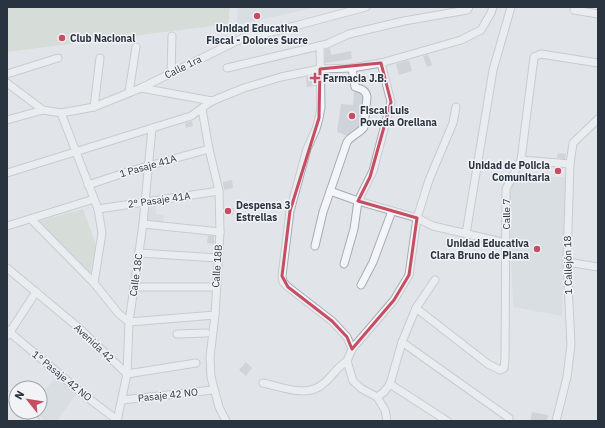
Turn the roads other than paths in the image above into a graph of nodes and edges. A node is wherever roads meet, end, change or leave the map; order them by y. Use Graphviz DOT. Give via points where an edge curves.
graph roads {
  1 [pos="366,7"];
  2 [pos="469,7"];
  3 [pos="493,7"];
  4 [pos="511,7"];
  5 [pos="575,7"];
  6 [pos="598,14"];
  7 [pos="172,36"];
  8 [pos="320,46"];
  9 [pos="136,47"];
  10 [pos="58,58"];
  11 [pos="100,58"];
  12 [pos="381,63"];
  13 [pos="598,63"];
  14 [pos="227,68"];
  15 [pos="352,68"];
  16 [pos="320,69"];
  17 [pos="171,73"];
  18 [pos="7,74"];
  19 [pos="7,83"];
  20 [pos="141,88"];
  21 [pos="129,92"];
  22 [pos="212,101"];
  23 [pos="456,106"];
  24 [pos="94,107"];
  25 [pos="202,109"];
  26 [pos="44,110"];
  27 [pos="61,113"];
  28 [pos="598,119"];
  29 [pos="7,120"];
  30 [pos="152,128"];
  31 [pos="209,149"];
  32 [pos="76,151"];
  33 [pos="521,160"];
  34 [pos="570,164"];
  35 [pos="149,166"];
  36 [pos="7,173"];
  37 [pos="88,185"];
  38 [pos="219,191"];
  39 [pos="330,191"];
  40 [pos="94,199"];
  41 [pos="145,201"];
  42 [pos="358,201"];
  43 [pos="98,209"];
  44 [pos="392,211"];
  45 [pos="417,218"];
  46 [pos="31,219"];
  47 [pos="143,224"];
  48 [pos="7,226"];
  49 [pos="220,232"];
  50 [pos="466,234"];
  51 [pos="506,243"];
  52 [pos="315,246"];
  53 [pos="138,253"];
  54 [pos="218,258"];
  55 [pos="567,262"];
  56 [pos="344,264"];
  57 [pos="598,266"];
  58 [pos="7,268"];
  59 [pos="436,280"];
  60 [pos="94,283"];
  61 [pos="361,285"];
  62 [pos="134,287"];
  63 [pos="216,287"];
  64 [pos="36,292"];
  65 [pos="416,308"];
  66 [pos="215,315"];
  67 [pos="129,322"];
  68 [pos="8,333"];
  69 [pos="206,333"];
  70 [pos="177,334"];
  71 [pos="402,342"];
  72 [pos="352,349"];
  73 [pos="347,361"];
  74 [pos="196,364"];
  75 [pos="127,374"];
  76 [pos="263,383"];
  77 [pos="390,384"];
  78 [pos="214,390"];
  79 [pos="377,397"];
  80 [pos="122,400"];
  81 [pos="508,420"];
  82 [pos="117,421"];
  83 [pos="226,421"];
  84 [pos="387,421"];
  85 [pos="447,421"];
  86 [pos="556,421"];
  1 -- 17 [label="street, Calle 1ra" via="243,38"];
  2 -- 8 [label="street" via="467,10 349,34"];
  3 -- 12 [label="street" via="481,30 461,40"];
  4 -- 50 [label="street" via="493,70"];
  5 -- 6 [label="street" via="574,10"];
  7 -- 17 [label="street"];
  8 -- 14 [label="street"];
  8 -- 16 [label="street"];
  9 -- 21 [label="street"];
  10 -- 18 [label="street"];
  11 -- 24 [label="street"];
  12 -- 15 [label="street"];
  12 -- 42 [label="street" via="391,102 373,171"];
  13 -- 33 [label="street, Calle 7" via="541,54 534,57"];
  15 -- 16 [label="street"];
  15 -- 39 [label="street" via="354,88 364,90 367,97 364,127 347,142"];
  16 -- 22 [label="street" via="281,77"];
  16 -- 72 [label="street" via="319,118 307,149 290,211 282,276 288,287 332,321 347,337"];
  17 -- 20 [label="street, Calle 1ra"];
  19 -- 26 [label="street, Calle 1ra"];
  20 -- 21 [label="street, Calle 1ra"];
  20 -- 22 [label="street"];
  21 -- 24 [label="street, Calle 1ra"];
  22 -- 25 [label="street"];
  23 -- 45 [label="street" via="453,123 429,180"];
  24 -- 27 [label="street, Calle 1ra"];
  25 -- 30 [label="street" via="191,116"];
  25 -- 31 [label="street, Calle 18B"];
  26 -- 27 [label="street, Calle 1ra"];
  26 -- 29 [label="street"];
  27 -- 32 [label="street"];
  28 -- 34 [label="street, 1 Callejón 18" via="573,143"];
  30 -- 32 [label="street"];
  30 -- 35 [label="street, Calle 18C"];
  31 -- 35 [label="street, 1 Pasaje 41A"];
  31 -- 38 [label="street, Calle 18B"];
  32 -- 36 [label="street"];
  32 -- 37 [label="street"];
  33 -- 34 [label="street"];
  33 -- 51 [label="street, Calle 7" via="506,189"];
  34 -- 55 [label="street, 1 Callejón 18"];
  35 -- 37 [label="street, 1 Pasaje 41A"];
  35 -- 41 [label="street, Calle 18C"];
  37 -- 40 [label="street"];
  38 -- 41 [label="street, 2° Pasaje 41A"];
  38 -- 49 [label="street, Calle 18B"];
  39 -- 42 [label="street"];
  39 -- 52 [label="street"];
  40 -- 43 [label="street"];
  40 -- 46 [label="street"];
  41 -- 43 [label="street, 2° Pasaje 41A"];
  41 -- 47 [label="street, Calle 18C"];
  42 -- 44 [label="street"];
  42 -- 56 [label="street" via="354,229"];
  43 -- 60 [label="street" via="102,233"];
  44 -- 45 [label="street"];
  44 -- 61 [label="street" via="373,262"];
  45 -- 50 [label="street" via="432,226"];
  45 -- 72 [label="street" via="409,275 394,300"];
  46 -- 48 [label="street"];
  46 -- 60 [label="street"];
  47 -- 49 [label="street"];
  47 -- 53 [label="street, Calle 18C"];
  49 -- 54 [label="street, Calle 18B"];
  50 -- 51 [label="street"];
  51 -- 65 [label="street, Calle 7" via="504,368 500,370 488,364"];
  53 -- 54 [label="street"];
  53 -- 62 [label="street, Calle 18C"];
  54 -- 63 [label="street, Calle 18B"];
  55 -- 57 [label="street"];
  55 -- 86 [label="street, 1 Callejón 18" via="572,345"];
  58 -- 64 [label="street, Avenida 42"];
  59 -- 65 [label="street"];
  60 -- 67 [label="street"];
  62 -- 63 [label="street"];
  62 -- 67 [label="street, Calle 18C"];
  63 -- 66 [label="street, Calle 18B"];
  64 -- 68 [label="street"];
  64 -- 75 [label="street, Avenida 42" via="79,328"];
  65 -- 71 [label="street"];
  66 -- 67 [label="street"];
  66 -- 78 [label="street, Calle 18B" via="210,357"];
  67 -- 75 [label="street, Calle 18C"];
  68 -- 82 [label="street, 1° Pasaje 42 NO"];
  69 -- 70 [label="street"];
  71 -- 77 [label="street"];
  71 -- 81 [label="street"];
  72 -- 73 [label="street"];
  73 -- 76 [label="street" via="339,366 324,384 314,390 304,392"];
  73 -- 79 [label="street" via="353,380 362,389"];
  74 -- 75 [label="street"];
  75 -- 80 [label="street, Calle 18C"];
  77 -- 79 [label="street"];
  77 -- 85 [label="street"];
  78 -- 80 [label="street, Pasaje 42 NO"];
  78 -- 83 [label="street, Calle 18B"];
  79 -- 84 [label="street" via="385,410"];
  80 -- 82 [label="street, Calle 18C"];
}
